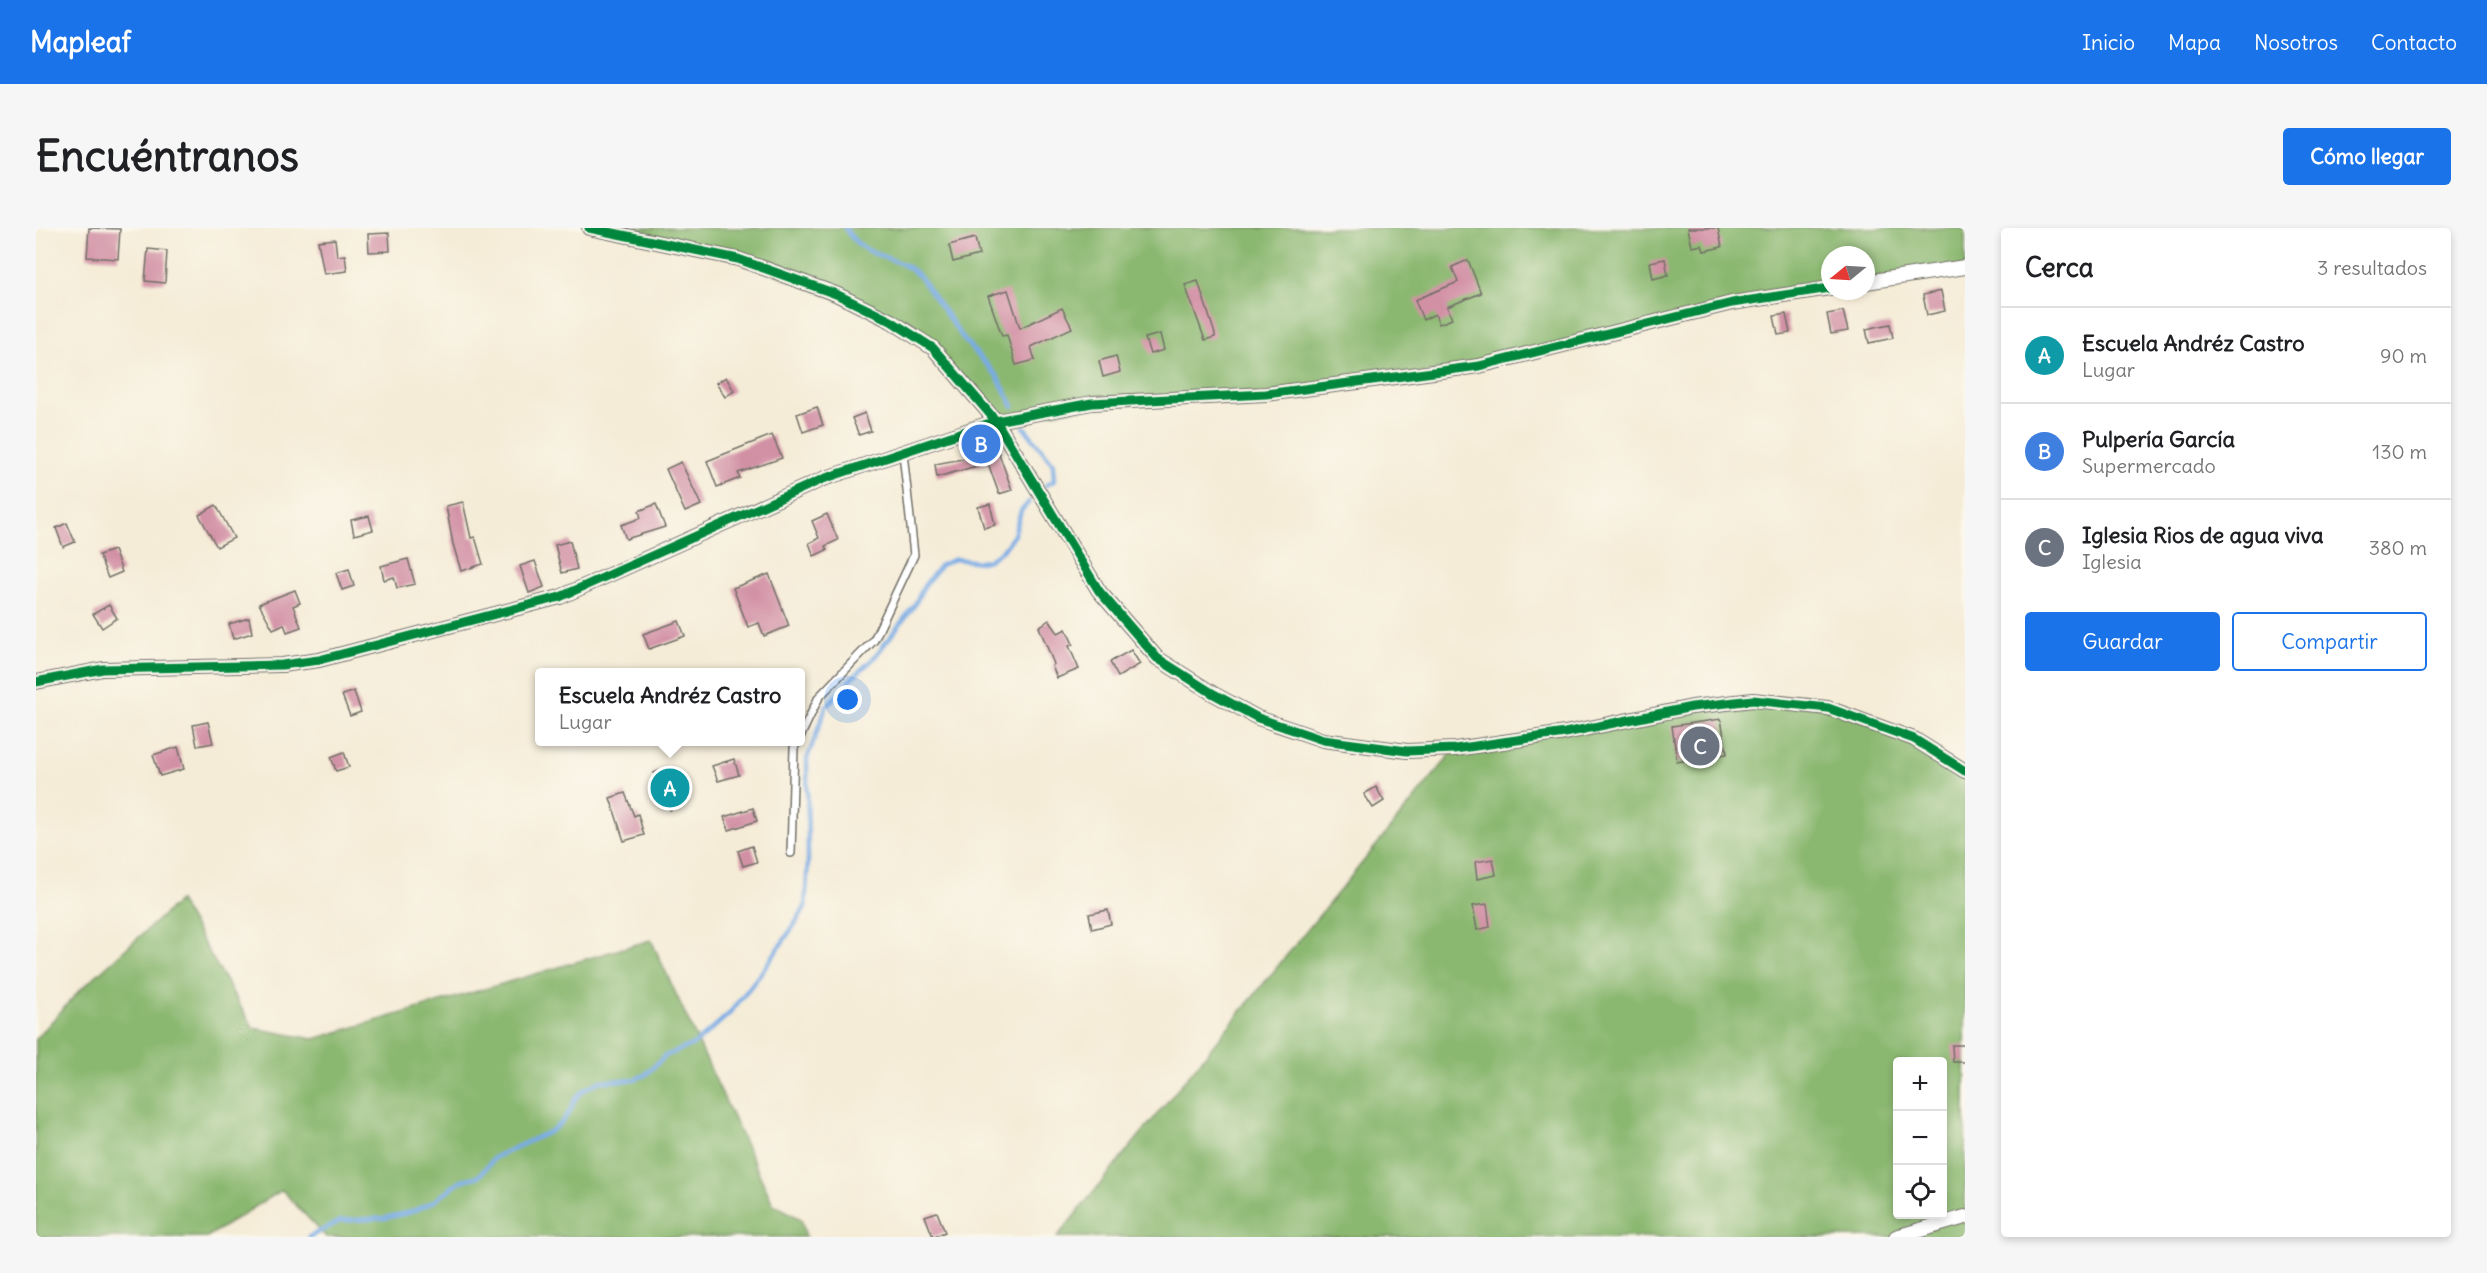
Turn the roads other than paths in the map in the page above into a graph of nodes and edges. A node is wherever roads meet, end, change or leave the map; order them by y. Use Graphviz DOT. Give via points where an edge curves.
graph roads {
  1 [pos="589,228"];
  2 [pos="1965,267"];
  3 [pos="1875,281"];
  4 [pos="1821,289"];
  5 [pos="996,421"];
  6 [pos="903,453"];
  7 [pos="36,682"];
  8 [pos="805,727"];
  9 [pos="795,746"];
  10 [pos="1965,771"];
  11 [pos="791,853"];
  12 [pos="1965,1217"];
  13 [pos="1896,1237"];
  1 -- 5 [label="street" via="738,259 836,294 891,321 933,348"];
  2 -- 3 [label="street"];
  4 -- 5 [label="street" via="1732,303 1479,366 1266,393 1092,403"];
  5 -- 6 [label="street"];
  5 -- 10 [label="street" via="1099,591 1157,658 1258,718 1323,740 1407,751 1565,733 1692,706 1753,700 1828,708 1914,739"];
  6 -- 7 [label="street" via="823,479 560,597 319,660 282,665 103,669"];
  6 -- 8 [label="lane" via="914,555 874,640 819,698"];
  9 -- 11 [label="lane"];
  12 -- 13 [label="street"];
}
